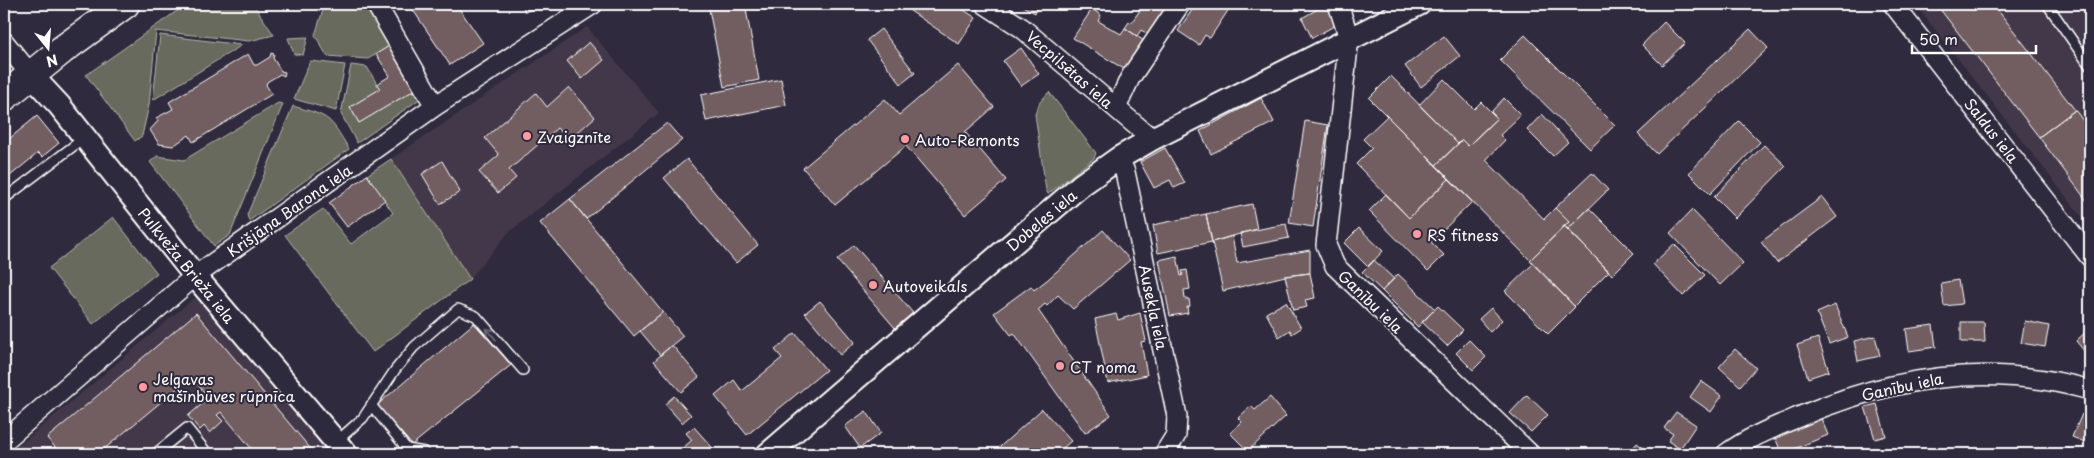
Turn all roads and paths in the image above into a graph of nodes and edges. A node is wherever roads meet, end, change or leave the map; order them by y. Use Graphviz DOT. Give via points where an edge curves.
graph roads {
  1 [pos="125,4"];
  2 [pos="376,4"];
  3 [pos="593,4"];
  4 [pos="985,4"];
  5 [pos="1180,4"];
  6 [pos="1338,4"];
  7 [pos="1419,4"];
  8 [pos="1893,4"];
  9 [pos="2047,4"];
  10 [pos="1349,38"];
  11 [pos="4,42"];
  12 [pos="2090,66"];
  13 [pos="31,75"];
  14 [pos="4,97"];
  15 [pos="436,106"];
  16 [pos="1116,108"];
  17 [pos="84,138"];
  18 [pos="1152,139"];
  19 [pos="1119,158"];
  20 [pos="4,199"];
  21 [pos="2090,257"];
  22 [pos="195,276"];
  23 [pos="523,370"];
  24 [pos="2090,390"];
  25 [pos="370,405"];
  26 [pos="4,441"];
  27 [pos="340,448"];
  28 [pos="424,452"];
  29 [pos="155,454"];
  30 [pos="208,454"];
  31 [pos="768,454"];
  32 [pos="1164,454"];
  33 [pos="1530,454"];
  34 [pos="1726,454"];
  1 -- 13 [label="main road"];
  2 -- 15 [label="street"];
  3 -- 15 [label="street, Krišjāņa Barona iela"];
  4 -- 16 [label="street, Vecpilsētas iela" via="1022,28"];
  5 -- 16 [label="street" via="1130,78"];
  6 -- 10 [label="street"];
  7 -- 10 [label="street, Dobeles iela"];
  8 -- 21 [label="street, Saldus iela"];
  9 -- 12 [label="lane"];
  10 -- 18 [label="street, Dobeles iela"];
  10 -- 33 [label="street, Ganību iela" via="1326,245 1335,266"];
  11 -- 13 [label="street"];
  13 -- 14 [label="main road"];
  13 -- 17 [label="street, Pulkveža Brieža iela"];
  15 -- 22 [label="street, Krišjāņa Barona iela"];
  16 -- 18 [label="street, Vecpilsētas iela"];
  17 -- 20 [label="lane"];
  17 -- 22 [label="street, Pulkveža Brieža iela"];
  18 -- 19 [label="street, Dobeles iela"];
  19 -- 31 [label="street, Dobeles iela" via="1081,185"];
  19 -- 32 [label="street, Ausekļa iela" via="1126,172 1177,416 1176,435"];
  22 -- 26 [label="street, Krišjāņa Barona iela"];
  22 -- 27 [label="street, Pulkveža Brieža iela"];
  23 -- 25 [label="lane, one-way" via="476,316 458,309 414,347"];
  24 -- 34 [label="street, Ganību iela" via="2019,376 1961,374 1923,379 1867,392 1811,411"];
  25 -- 27 [label="lane"];
  25 -- 28 [label="lane" via="408,449"];
  29 -- 30 [label="lane" via="186,428"];
}
